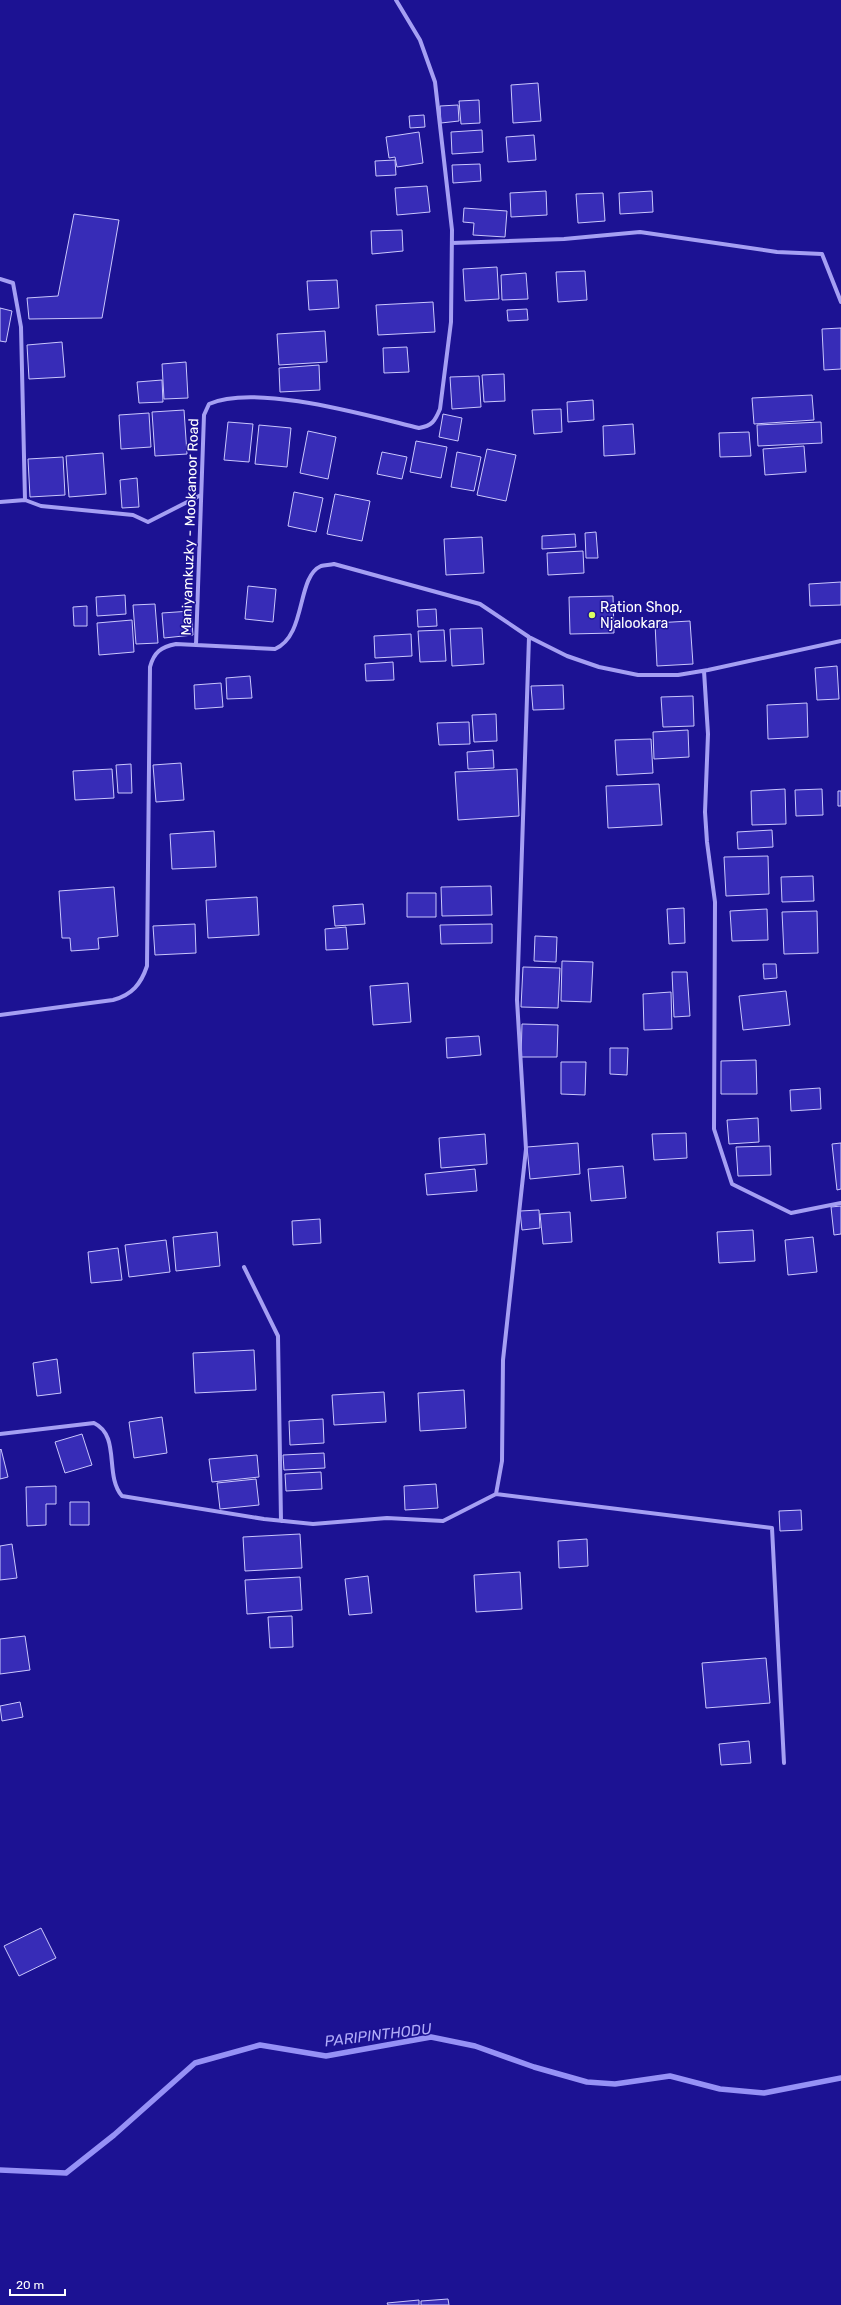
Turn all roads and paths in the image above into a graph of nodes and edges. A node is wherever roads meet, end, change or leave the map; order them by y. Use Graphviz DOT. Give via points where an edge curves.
graph roads {
  1 [pos="396,0"];
  2 [pos="452,243"];
  3 [pos="0,279"];
  4 [pos="841,302"];
  5 [pos="201,495"];
  6 [pos="25,500"];
  7 [pos="0,502"];
  8 [pos="529,637"];
  9 [pos="841,641"];
  10 [pos="196,645"];
  11 [pos="704,671"];
  12 [pos="0,1015"];
  13 [pos="841,1203"];
  14 [pos="244,1267"];
  15 [pos="0,1434"];
  16 [pos="496,1494"];
  17 [pos="281,1521"];
  18 [pos="784,1763"];
  1 -- 2 [label="street, Maniyamkuzky - Mookanoor Road" via="420,40 435,82"];
  2 -- 4 [label="street" via="564,239 640,232 777,252 822,254"];
  2 -- 5 [label="street, Maniyamkuzky - Mookanoor Road" via="451,322 440,409 435,421 429,426 419,428 316,404 258,398 218,400 209,404 204,415"];
  3 -- 6 [label="street" via="13,284 21,327"];
  5 -- 6 [label="street" via="148,522 133,515 42,506"];
  5 -- 10 [label="street, Maniyamkuzky - Mookanoor Road"];
  6 -- 7 [label="street"];
  8 -- 10 [label="street" via="480,604 334,564 321,566 311,576 292,635 284,645 276,649"];
  8 -- 11 [label="street" via="567,656 638,675 678,675"];
  8 -- 16 [label="street" via="517,1000 526,1150 503,1360 502,1461"];
  9 -- 11 [label="street"];
  10 -- 12 [label="street" via="176,644 162,647 152,657 150,667 147,966 144,976 132,992 123,997"];
  11 -- 13 [label="street" via="708,734 706,827 715,902 714,1129 732,1184 791,1213"];
  14 -- 17 [label="street" via="278,1336"];
  15 -- 17 [label="street" via="94,1422 107,1435 113,1481 122,1496"];
  16 -- 17 [label="street" via="443,1521 387,1518 313,1524"];
  16 -- 18 [label="street" via="772,1528"];
}
